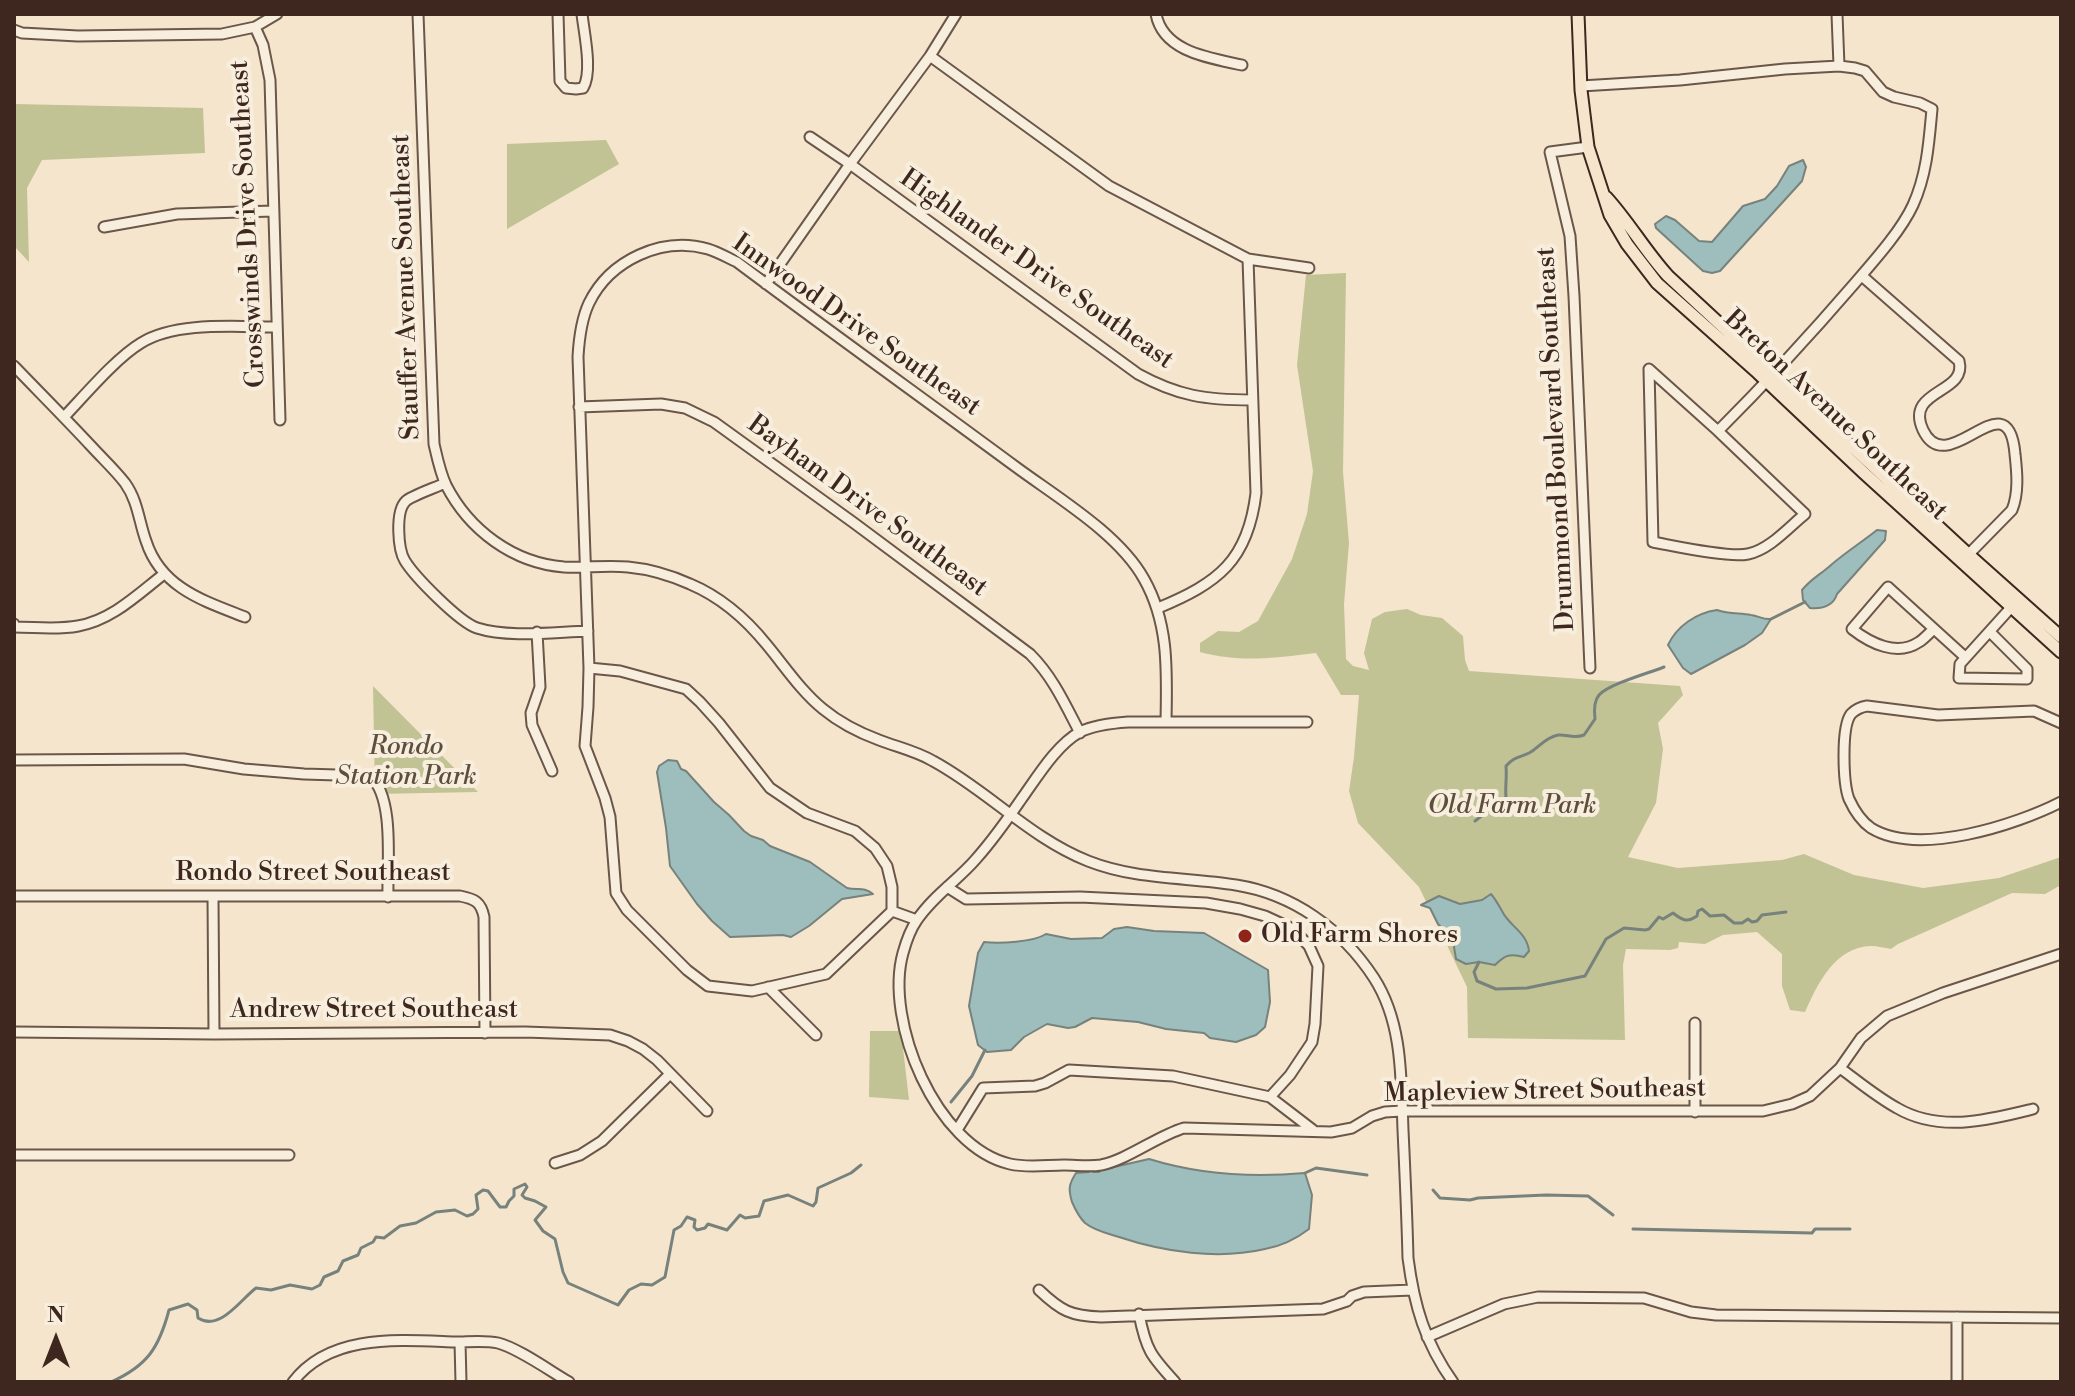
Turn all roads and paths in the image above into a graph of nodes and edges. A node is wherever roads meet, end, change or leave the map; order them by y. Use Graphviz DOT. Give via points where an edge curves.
graph roads {
  1 [pos="277,14"];
  2 [pos="418,14"];
  3 [pos="558,14"];
  4 [pos="582,14"];
  5 [pos="956,14"];
  6 [pos="1156,14"];
  7 [pos="1578,14"];
  8 [pos="1837,14"];
  9 [pos="255,27"];
  10 [pos="14,30"];
  11 [pos="930,56"];
  12 [pos="1242,65"];
  13 [pos="1839,66"];
  14 [pos="1581,86"];
  15 [pos="810,137"];
  16 [pos="1588,147"];
  17 [pos="850,164"];
  18 [pos="273,211"];
  19 [pos="104,227"];
  20 [pos="1248,259"];
  21 [pos="1309,268"];
  22 [pos="1862,276"];
  23 [pos="766,284"];
  24 [pos="277,327"];
  25 [pos="14,366"];
  26 [pos="1771,378"];
  27 [pos="1252,400"];
  28 [pos="579,407"];
  29 [pos="64,417"];
  30 [pos="280,420"];
  31 [pos="1718,431"];
  32 [pos="445,483"];
  33 [pos="1965,558"];
  34 [pos="585,567"];
  35 [pos="164,574"];
  36 [pos="2015,603"];
  37 [pos="1158,608"];
  38 [pos="245,617"];
  39 [pos="14,626"];
  40 [pos="1934,629"];
  41 [pos="588,631"];
  42 [pos="537,632"];
  43 [pos="1990,632"];
  44 [pos="2061,637"];
  45 [pos="2061,652"];
  46 [pos="1965,657"];
  47 [pos="589,668"];
  48 [pos="1590,668"];
  49 [pos="1166,721"];
  50 [pos="1307,722"];
  51 [pos="2061,723"];
  52 [pos="1080,733"];
  53 [pos="14,760"];
  54 [pos="552,771"];
  55 [pos="2061,802"];
  56 [pos="1010,814"];
  57 [pos="947,887"];
  58 [pos="14,896"];
  59 [pos="213,897"];
  60 [pos="388,897"];
  61 [pos="892,911"];
  62 [pos="917,920"];
  63 [pos="2061,954"];
  64 [pos="768,987"];
  65 [pos="1695,1023"];
  66 [pos="14,1032"];
  67 [pos="485,1033"];
  68 [pos="214,1034"];
  69 [pos="816,1035"];
  70 [pos="1840,1068"];
  71 [pos="670,1074"];
  72 [pos="1270,1097"];
  73 [pos="2033,1109"];
  74 [pos="707,1111"];
  75 [pos="1402,1111"];
  76 [pos="1695,1112"];
  77 [pos="957,1130"];
  78 [pos="1314,1131"];
  79 [pos="14,1155"];
  80 [pos="289,1155"];
  81 [pos="555,1163"];
  82 [pos="1039,1290"];
  83 [pos="1412,1290"];
  84 [pos="1139,1314"];
  85 [pos="1957,1317"];
  86 [pos="2061,1318"];
  87 [pos="1427,1337"];
  88 [pos="460,1342"];
  89 [pos="293,1382"];
  90 [pos="461,1382"];
  91 [pos="569,1382"];
  92 [pos="1175,1382"];
  93 [pos="1453,1382"];
  94 [pos="1957,1382"];
  1 -- 9 [label="street"];
  2 -- 32 [label="street, Stauffer Avenue Southeast" via="433,431"];
  3 -- 4 [label="street" via="560,81 576,89 587,83"];
  5 -- 11 [label="street"];
  6 -- 12 [label="street" via="1171,42"];
  7 -- 14 [label="main road, Breton Avenue Southeast"];
  8 -- 13 [label="street"];
  9 -- 10 [label="street" via="186,36"];
  9 -- 18 [label="street, Crosswinds Drive Southeast" via="270,80"];
  11 -- 17 [label="street"];
  11 -- 20 [label="street" via="1109,186"];
  13 -- 14 [label="street"];
  13 -- 22 [label="street" via="1865,71 1883,92 1932,109 1926,167 1914,204"];
  14 -- 16 [label="main road, Breton Avenue Southeast"];
  15 -- 17 [label="street, Highlander Drive Southeast"];
  16 -- 26 [label="main road, Breton Avenue Southeast" via="1603,193 1649,255"];
  16 -- 48 [label="street, Drummond Boulevard Southeast" via="1550,152 1570,236"];
  17 -- 23 [label="street"];
  17 -- 27 [label="street, Highlander Drive Southeast" via="1138,374 1194,397"];
  18 -- 19 [label="street" via="156,216"];
  18 -- 24 [label="street, Crosswinds Drive Southeast"];
  20 -- 21 [label="street"];
  20 -- 27 [label="street"];
  22 -- 26 [label="street"];
  22 -- 33 [label="street" via="1959,361 1957,379 1922,408 1921,423 1930,440 1949,446 1995,423 2011,434 2014,505"];
  23 -- 28 [label="street, Innwood Drive Southeast" via="737,262 690,246 655,249 630,259 605,279 588,305 579,336"];
  23 -- 37 [label="street, Innwood Drive Southeast" via="1114,541 1135,564"];
  24 -- 29 [label="street" via="177,330 146,340"];
  24 -- 30 [label="street, Crosswinds Drive Southeast"];
  25 -- 29 [label="street"];
  26 -- 31 [label="street"];
  26 -- 33 [label="main road, Breton Avenue Southeast"];
  27 -- 37 [label="street" via="1256,493 1250,525 1230,563 1216,577"];
  28 -- 34 [label="street, Innwood Drive Southeast"];
  28 -- 52 [label="street, Bayham Drive Southeast" via="661,404 714,422 1030,654 1056,685"];
  29 -- 35 [label="street" via="126,485 147,546"];
  31 -- 31 [label="street" via="1805,514 1747,554 1653,542 1649,369"];
  32 -- 34 [label="street, Stauffer Avenue Southeast" via="473,523 497,545 540,563"];
  32 -- 42 [label="street" via="406,501 400,512 404,560 468,624 497,632"];
  33 -- 36 [label="main road, Breton Avenue Southeast"];
  34 -- 41 [label="street, Innwood Drive Southeast"];
  34 -- 56 [label="street, Stauffer Avenue Southeast" via="649,570 706,592 746,622 804,692 829,713 856,730 931,760"];
  35 -- 38 [label="street" via="198,599"];
  35 -- 39 [label="street" via="97,621 74,627"];
  36 -- 43 [label="street"];
  36 -- 44 [label="main road, Breton Avenue Southeast"];
  36 -- 45 [label="main road, Breton Avenue Southeast"];
  37 -- 49 [label="street, Innwood Drive Southeast" via="1166,658"];
  40 -- 40 [label="street" via="1888,587 1852,629 1887,648 1917,644"];
  40 -- 46 [label="street"];
  41 -- 42 [label="street"];
  41 -- 47 [label="street, Innwood Drive Southeast"];
  42 -- 54 [label="street" via="540,687 532,725"];
  43 -- 46 [label="street"];
  43 -- 46 [label="street" via="2027,669 2027,679 1959,678"];
  47 -- 61 [label="street" via="686,689 770,788 807,813 855,831 875,848 887,866"];
  47 -- 64 [label="street, Innwood Drive Southeast" via="585,746 610,817 616,893 627,910 708,986 752,991"];
  49 -- 50 [label="street"];
  49 -- 52 [label="street" via="1116,723"];
  51 -- 55 [label="street" via="2034,711 1938,715 1867,706 1850,715 1845,726 1845,785 1854,808 1872,828 1894,837 1938,840"];
  52 -- 56 [label="street, Mapleview Street Southeast" via="1046,765"];
  53 -- 60 [label="street" via="184,759 244,769 370,776 385,801"];
  56 -- 57 [label="street, Mapleview Street Southeast" via="980,855"];
  56 -- 75 [label="street, Stauffer Avenue Southeast" via="1088,861 1120,871 1274,894 1328,926 1374,979 1388,1006 1399,1047"];
  57 -- 62 [label="street, Mapleview Street Southeast"];
  57 -- 72 [label="street" via="966,899 1206,903 1265,916 1293,929 1318,966 1315,1024 1312,1042"];
  58 -- 59 [label="street, Rondo Street Southeast"];
  59 -- 60 [label="street, Rondo Street Southeast"];
  59 -- 68 [label="street"];
  60 -- 67 [label="street, Rondo Street Southeast" via="460,896 482,906"];
  61 -- 62 [label="street"];
  61 -- 64 [label="street, Innwood Drive Southeast" via="826,974"];
  62 -- 77 [label="street, Mapleview Street Southeast" via="900,964 902,1020 925,1086"];
  63 -- 70 [label="street, Mapleview Street Southeast" via="1887,1016 1861,1038"];
  64 -- 69 [label="street"];
  65 -- 76 [label="street"];
  66 -- 68 [label="street, Andrew Street Southeast"];
  67 -- 68 [label="street, Andrew Street Southeast"];
  67 -- 71 [label="street, Andrew Street Southeast" via="610,1035 643,1049"];
  70 -- 73 [label="street" via="1899,1109 1938,1122 1977,1122"];
  70 -- 76 [label="street, Mapleview Street Southeast" via="1810,1096 1792,1104 1763,1111"];
  71 -- 74 [label="street, Andrew Street Southeast"];
  71 -- 81 [label="street" via="591,1149"];
  72 -- 77 [label="street" via="1173,1076 1069,1070 1035,1086 983,1088"];
  72 -- 78 [label="street"];
  75 -- 76 [label="street, Mapleview Street Southeast"];
  75 -- 78 [label="street, Mapleview Street Southeast" via="1372,1116 1352,1128"];
  75 -- 83 [label="street, Stauffer Avenue Southeast"];
  77 -- 78 [label="street, Mapleview Street Southeast" via="996,1159 1033,1166 1100,1165 1184,1128"];
  79 -- 80 [label="street"];
  82 -- 84 [label="street" via="1081,1317"];
  83 -- 84 [label="street" via="1364,1292 1323,1309"];
  83 -- 87 [label="street, Stauffer Avenue Southeast"];
  84 -- 92 [label="street" via="1144,1342"];
  85 -- 86 [label="street"];
  85 -- 87 [label="street" via="1716,1315 1644,1298 1538,1297 1504,1304"];
  85 -- 94 [label="street"];
  87 -- 93 [label="street, Stauffer Avenue Southeast"];
  88 -- 89 [label="street" via="360,1343 317,1360"];
  88 -- 90 [label="street"];
  88 -- 91 [label="street" via="498,1343"];
}
